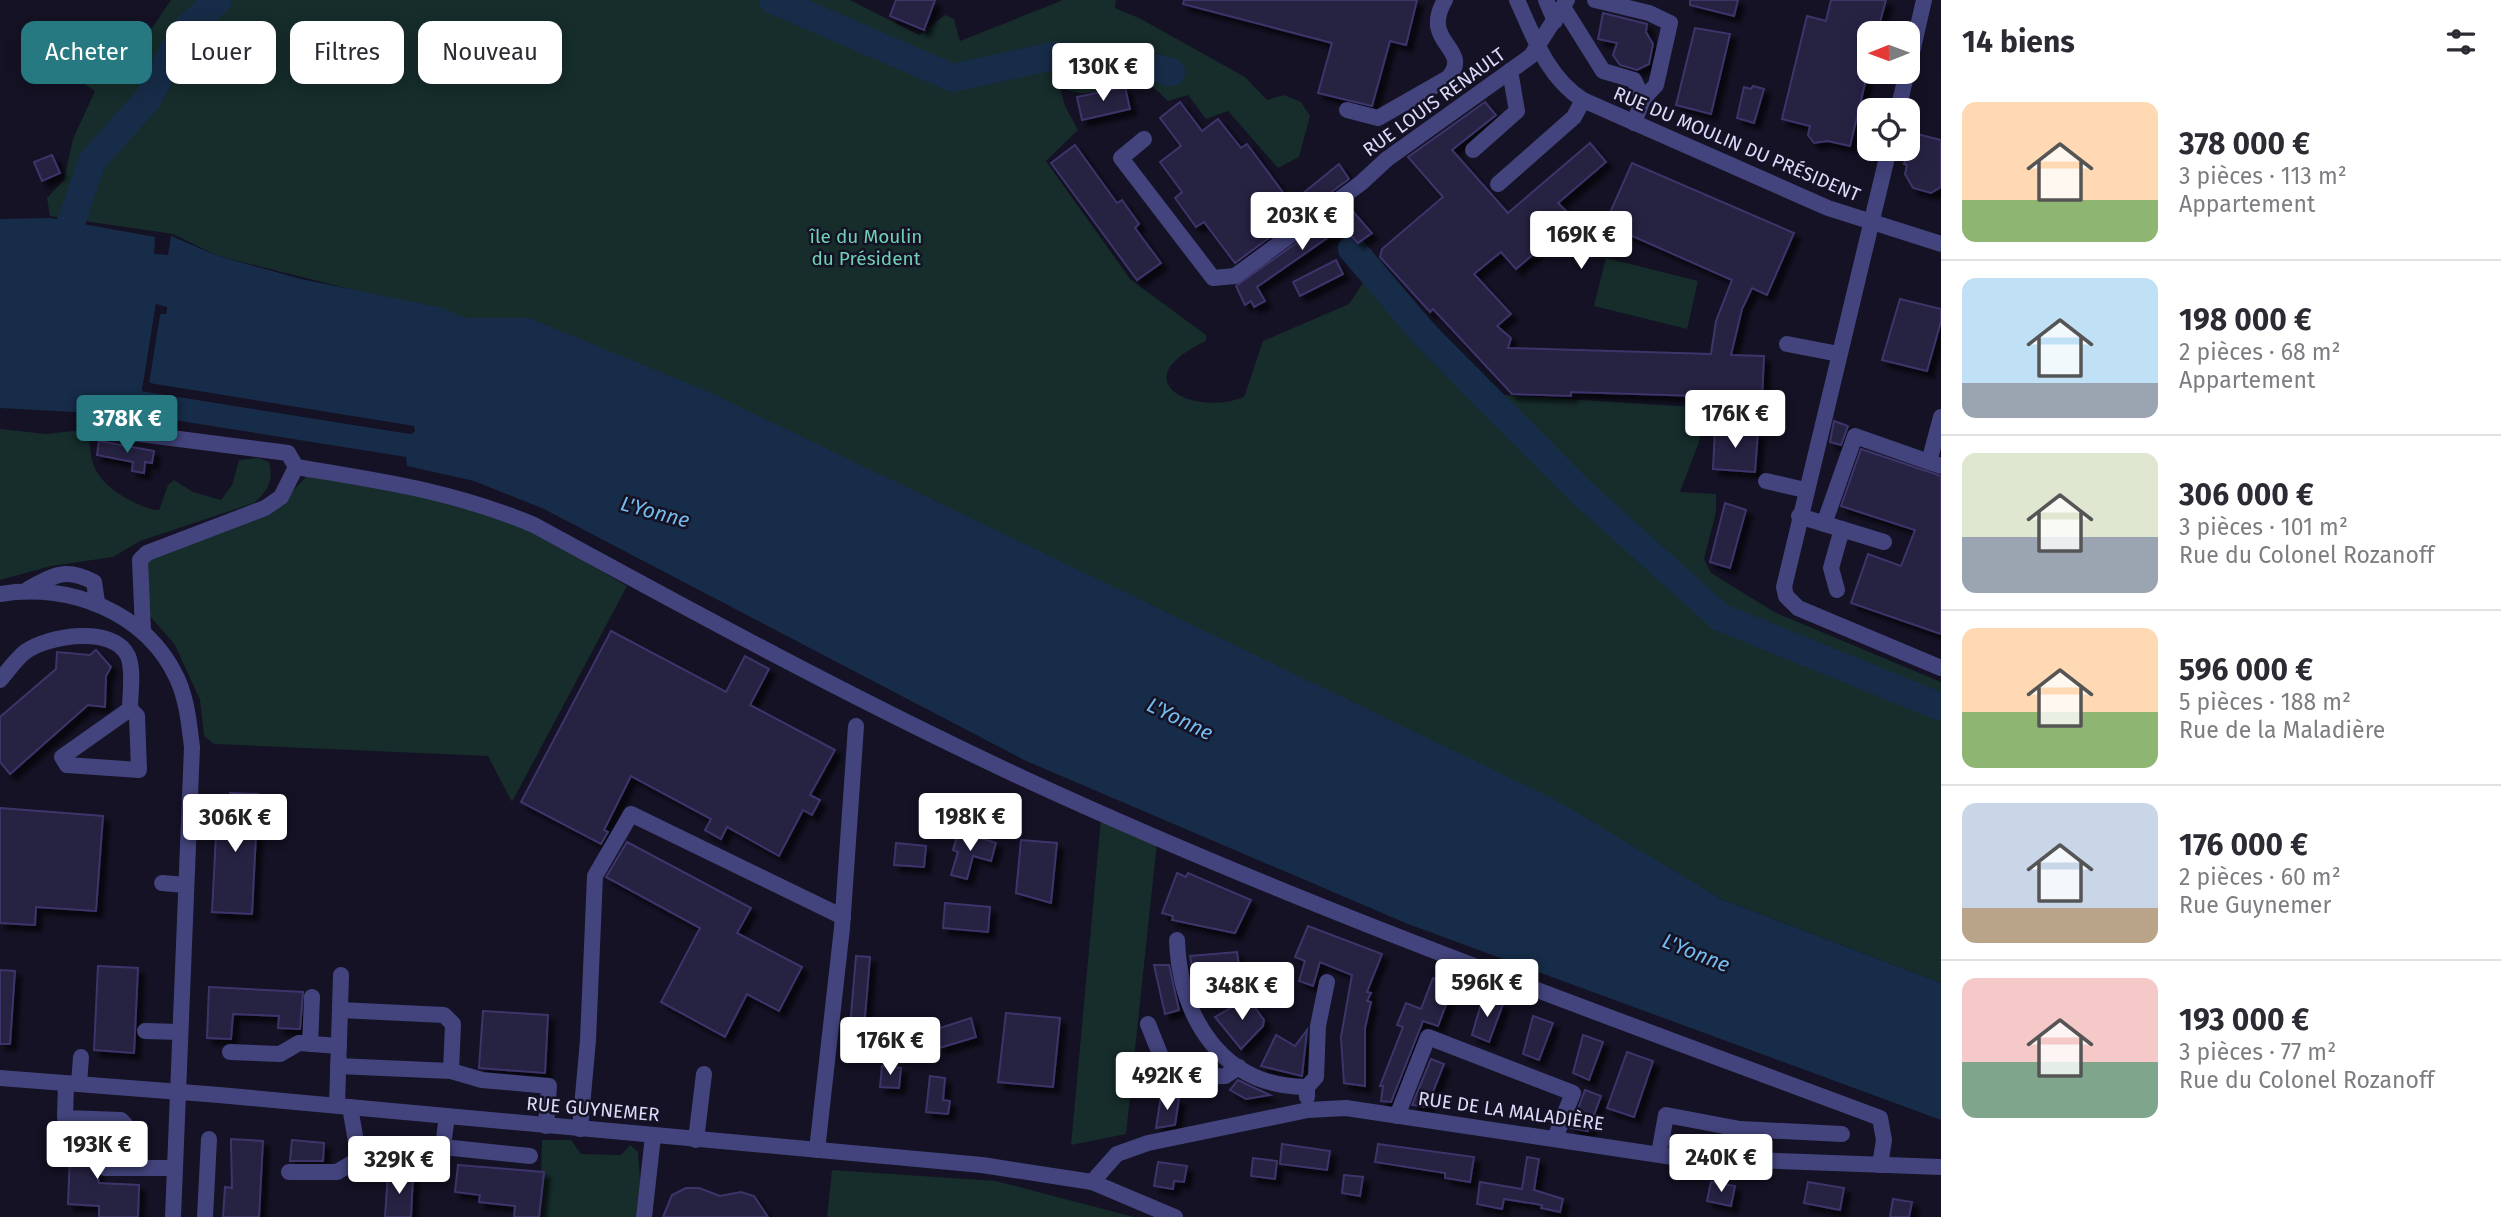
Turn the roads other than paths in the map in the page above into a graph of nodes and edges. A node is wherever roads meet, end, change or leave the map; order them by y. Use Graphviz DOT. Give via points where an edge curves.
graph roads {
  1 [pos="1445,0"];
  2 [pos="1517,0"];
  3 [pos="1546,0"];
  4 [pos="1595,0"];
  5 [pos="1924,0"];
  6 [pos="1562,9"];
  7 [pos="1919,21"];
  8 [pos="1539,48"];
  9 [pos="1510,71"];
  10 [pos="1643,99"];
  11 [pos="1583,100"];
  12 [pos="1347,110"];
  13 [pos="1634,123"];
  14 [pos="1144,139"];
  15 [pos="1473,150"];
  16 [pos="1886,161"];
  17 [pos="1498,184"];
  18 [pos="1871,223"];
  19 [pos="1941,244"];
  20 [pos="1787,344"];
  21 [pos="1839,354"];
  22 [pos="1941,417"];
  23 [pos="101,429"];
  24 [pos="1935,464"];
  25 [pos="296,467"];
  26 [pos="1766,481"];
  27 [pos="1805,490"];
  28 [pos="1799,516"];
  29 [pos="1824,524"];
  30 [pos="1842,529"];
  31 [pos="1884,542"];
  32 [pos="26,589"];
  33 [pos="1837,590"];
  34 [pos="0,594"];
  35 [pos="97,602"];
  36 [pos="139,628"];
  37 [pos="119,643"];
  38 [pos="1941,668"];
  39 [pos="0,680"];
  40 [pos="130,709"];
  41 [pos="856,726"];
  42 [pos="162,883"];
  43 [pos="186,885"];
  44 [pos="843,917"];
  45 [pos="1177,940"];
  46 [pos="341,975"];
  47 [pos="1327,982"];
  48 [pos="312,997"];
  49 [pos="340,1010"];
  50 [pos="1148,1024"];
  51 [pos="145,1031"];
  52 [pos="180,1032"];
  53 [pos="310,1044"];
  54 [pos="339,1046"];
  55 [pos="230,1052"];
  56 [pos="81,1057"];
  57 [pos="338,1066"];
  58 [pos="1239,1067"];
  59 [pos="451,1071"];
  60 [pos="704,1074"];
  61 [pos="0,1078"];
  62 [pos="73,1083"];
  63 [pos="1307,1087"];
  64 [pos="177,1092"];
  65 [pos="344,1107"];
  66 [pos="1308,1110"];
  67 [pos="447,1116"];
  68 [pos="1398,1116"];
  69 [pos="546,1126"];
  70 [pos="580,1129"];
  71 [pos="1842,1134"];
  72 [pos="653,1136"];
  73 [pos="1555,1138"];
  74 [pos="209,1139"];
  75 [pos="696,1140"];
  76 [pos="387,1146"];
  77 [pos="817,1150"];
  78 [pos="442,1154"];
  79 [pos="1660,1154"];
  80 [pos="530,1156"];
  81 [pos="1880,1165"];
  82 [pos="1941,1167"];
  83 [pos="106,1168"];
  84 [pos="127,1168"];
  85 [pos="174,1168"];
  86 [pos="289,1172"];
  87 [pos="1092,1182"];
  88 [pos="173,1217"];
  89 [pos="205,1217"];
  90 [pos="644,1217"];
  91 [pos="1175,1217"];
  1 -- 12 [label="street" via="1436,23 1438,36 1457,61 1457,68 1448,78 1378,118"];
  2 -- 8 [label="street, RUE DU MOULIN DU PRÉSIDENT"];
  3 -- 6 [label="street"];
  4 -- 10 [label="street" via="1670,23 1656,85"];
  5 -- 7 [label="street"];
  6 -- 8 [label="street, RUE LOUIS RENAULT"];
  6 -- 10 [label="street" via="1603,71 1634,80"];
  8 -- 9 [label="street, RUE LOUIS RENAULT"];
  8 -- 11 [label="street, RUE DU MOULIN DU PRÉSIDENT" via="1558,80"];
  9 -- 14 [label="street, RUE LOUIS RENAULT" via="1235,276 1213,278 1121,158"];
  9 -- 15 [label="street" via="1517,111"];
  10 -- 13 [label="street"];
  11 -- 13 [label="street, RUE DU MOULIN DU PRÉSIDENT"];
  11 -- 17 [label="street" via="1574,117"];
  13 -- 18 [label="street, RUE DU MOULIN DU PRÉSIDENT"];
  16 -- 18 [label="street"];
  18 -- 19 [label="street, RUE DU MOULIN DU PRÉSIDENT"];
  18 -- 21 [label="street"];
  20 -- 21 [label="street"];
  21 -- 27 [label="street"];
  22 -- 24 [label="street"];
  23 -- 25 [label="street" via="288,453"];
  24 -- 29 [label="street" via="1855,436"];
  25 -- 36 [label="street" via="281,497 265,508 146,553 140,560"];
  25 -- 81 [label="street" via="434,490 534,525 829,685 1029,781 1316,903 1880,1118 1884,1140"];
  26 -- 27 [label="street"];
  27 -- 28 [label="street"];
  28 -- 29 [label="street"];
  28 -- 38 [label="street" via="1788,557 1786,596 1798,608"];
  29 -- 30 [label="street"];
  30 -- 31 [label="street"];
  30 -- 33 [label="street" via="1831,568"];
  32 -- 34 [label="street"];
  32 -- 35 [label="street"];
  32 -- 35 [label="street" via="55,575 75,572 94,582"];
  35 -- 36 [label="street"];
  36 -- 37 [label="street"];
  36 -- 43 [label="street" via="177,677 188,710 192,747"];
  37 -- 39 [label="street" via="105,637 53,639 25,652"];
  37 -- 40 [label="street" via="129,657"];
  40 -- 40 [label="street" via="62,757 67,765 139,770 137,716"];
  41 -- 44 [label="street"];
  42 -- 43 [label="street"];
  43 -- 52 [label="street"];
  44 -- 70 [label="street" via="631,814 596,876"];
  44 -- 77 [label="street"];
  45 -- 58 [label="street" via="1179,974 1189,1008 1213,1048"];
  46 -- 49 [label="street"];
  47 -- 63 [label="street" via="1318,1026 1316,1077"];
  48 -- 53 [label="street"];
  49 -- 54 [label="street"];
  49 -- 59 [label="street" via="444,1015 453,1024"];
  50 -- 58 [label="street" via="1163,1059 1181,1077 1225,1076"];
  51 -- 52 [label="street"];
  52 -- 64 [label="street"];
  53 -- 54 [label="street"];
  53 -- 55 [label="street" via="299,1043 280,1054"];
  54 -- 57 [label="street"];
  56 -- 62 [label="street"];
  57 -- 59 [label="street"];
  57 -- 65 [label="street"];
  58 -- 63 [label="street" via="1281,1087"];
  59 -- 69 [label="street" via="482,1080 549,1086"];
  60 -- 75 [label="street"];
  61 -- 62 [label="street, RUE GUYNEMER"];
  62 -- 64 [label="street, RUE GUYNEMER"];
  62 -- 84 [label="street" via="65,1118 121,1120 131,1131"];
  63 -- 66 [label="street"];
  64 -- 65 [label="street, RUE GUYNEMER"];
  64 -- 85 [label="street"];
  65 -- 67 [label="street, RUE GUYNEMER"];
  65 -- 86 [label="street" via="359,1159 337,1172"];
  66 -- 68 [label="street, RUE DE LA MALADIÈRE" via="1346,1108"];
  66 -- 87 [label="street, RUE DE LA MALADIÈRE" via="1148,1143 1117,1154"];
  67 -- 69 [label="street, RUE GUYNEMER"];
  67 -- 78 [label="street"];
  68 -- 73 [label="street, RUE DE LA MALADIÈRE"];
  68 -- 73 [label="street" via="1428,1037 1573,1093"];
  69 -- 70 [label="street, RUE GUYNEMER"];
  70 -- 72 [label="street, RUE GUYNEMER"];
  71 -- 79 [label="street" via="1740,1129 1666,1115"];
  72 -- 75 [label="street, RUE GUYNEMER"];
  72 -- 90 [label="street"];
  73 -- 79 [label="street, RUE DE LA MALADIÈRE"];
  74 -- 89 [label="street"];
  75 -- 77 [label="street, RUE GUYNEMER"];
  76 -- 78 [label="street"];
  77 -- 87 [label="street, RUE GUYNEMER" via="982,1165"];
  78 -- 80 [label="street"];
  79 -- 81 [label="street, RUE DE LA MALADIÈRE"];
  81 -- 82 [label="street, RUE DE LA MALADIÈRE"];
  83 -- 84 [label="street"];
  84 -- 85 [label="street"];
  85 -- 88 [label="street"];
  87 -- 91 [label="street, RUE GUYNEMER"];
}
